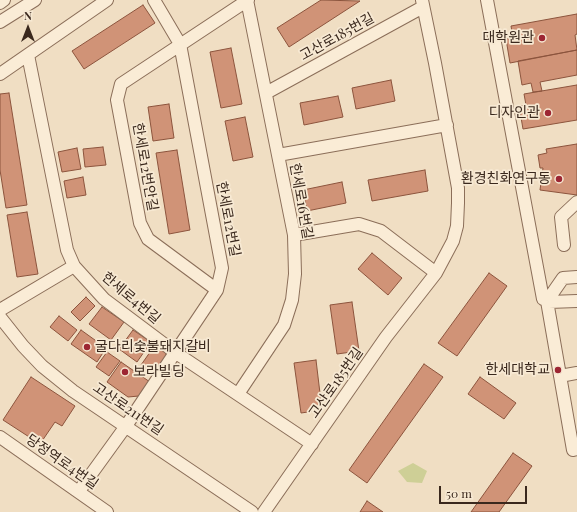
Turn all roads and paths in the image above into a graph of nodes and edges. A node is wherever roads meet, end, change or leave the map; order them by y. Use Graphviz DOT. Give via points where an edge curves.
graph roads {
  1 [pos="4,0"];
  2 [pos="35,0"];
  3 [pos="107,0"];
  4 [pos="154,0"];
  5 [pos="248,0"];
  6 [pos="487,0"];
  7 [pos="0,3"];
  8 [pos="423,3"];
  9 [pos="0,22"];
  10 [pos="180,44"];
  11 [pos="28,55"];
  12 [pos="0,74"];
  13 [pos="266,93"];
  14 [pos="447,125"];
  15 [pos="278,155"];
  16 [pos="577,202"];
  17 [pos="294,235"];
  18 [pos="564,245"];
  19 [pos="74,266"];
  20 [pos="436,273"];
  21 [pos="577,278"];
  22 [pos="217,290"];
  23 [pos="547,301"];
  24 [pos="577,301"];
  25 [pos="0,310"];
  26 [pos="0,317"];
  27 [pos="176,353"];
  28 [pos="577,373"];
  29 [pos="560,376"];
  30 [pos="238,394"];
  31 [pos="126,426"];
  32 [pos="0,437"];
  33 [pos="312,444"];
  34 [pos="577,449"];
  35 [pos="79,491"];
  36 [pos="108,512"];
  37 [pos="252,512"];
  38 [pos="264,512"];
  1 -- 7 [label="street"];
  2 -- 9 [label="street"];
  3 -- 11 [label="street"];
  4 -- 10 [label="street, 한세로12번길"];
  5 -- 10 [label="street"];
  5 -- 13 [label="street, 한세로16번길"];
  6 -- 23 [label="street" via="543,300"];
  8 -- 13 [label="street, 고산로185번길"];
  8 -- 14 [label="street, 고산로185번길"];
  10 -- 22 [label="street, 한세로12번길" via="222,268"];
  10 -- 22 [label="street, 한세로12번안길" via="121,84 117,100 140,223 148,239"];
  11 -- 12 [label="street"];
  11 -- 19 [label="street, 한세로4번길" via="67,250"];
  13 -- 15 [label="street, 한세로16번길"];
  14 -- 15 [label="street"];
  14 -- 20 [label="street, 고산로185번길" via="458,188 457,226 453,241"];
  15 -- 17 [label="street, 한세로16번길"];
  16 -- 18 [label="street" via="561,217"];
  17 -- 20 [label="street" via="359,224 381,231"];
  17 -- 30 [label="street, 한세로16번길" via="295,274 292,300 284,325"];
  19 -- 25 [label="street"];
  19 -- 27 [label="street, 한세로4번길" via="104,298"];
  20 -- 33 [label="street, 고산로185번길" via="386,337"];
  21 -- 23 [label="street" via="563,278"];
  22 -- 27 [label="street, 한세로12번길"];
  23 -- 24 [label="street"];
  23 -- 29 [label="street"];
  26 -- 31 [label="street, 고산로211번길" via="42,366"];
  27 -- 30 [label="street, 한세로4번길"];
  27 -- 31 [label="street, 한세로12번길"];
  28 -- 29 [label="street"];
  29 -- 34 [label="street" via="573,450"];
  30 -- 33 [label="street, 한세로4번길"];
  31 -- 35 [label="street, 한세로12번길"];
  31 -- 37 [label="street, 고산로211번길"];
  32 -- 35 [label="street, 당정역로4번길"];
  33 -- 38 [label="street, 고산로185번길"];
  35 -- 36 [label="street, 당정역로4번길"];
}
